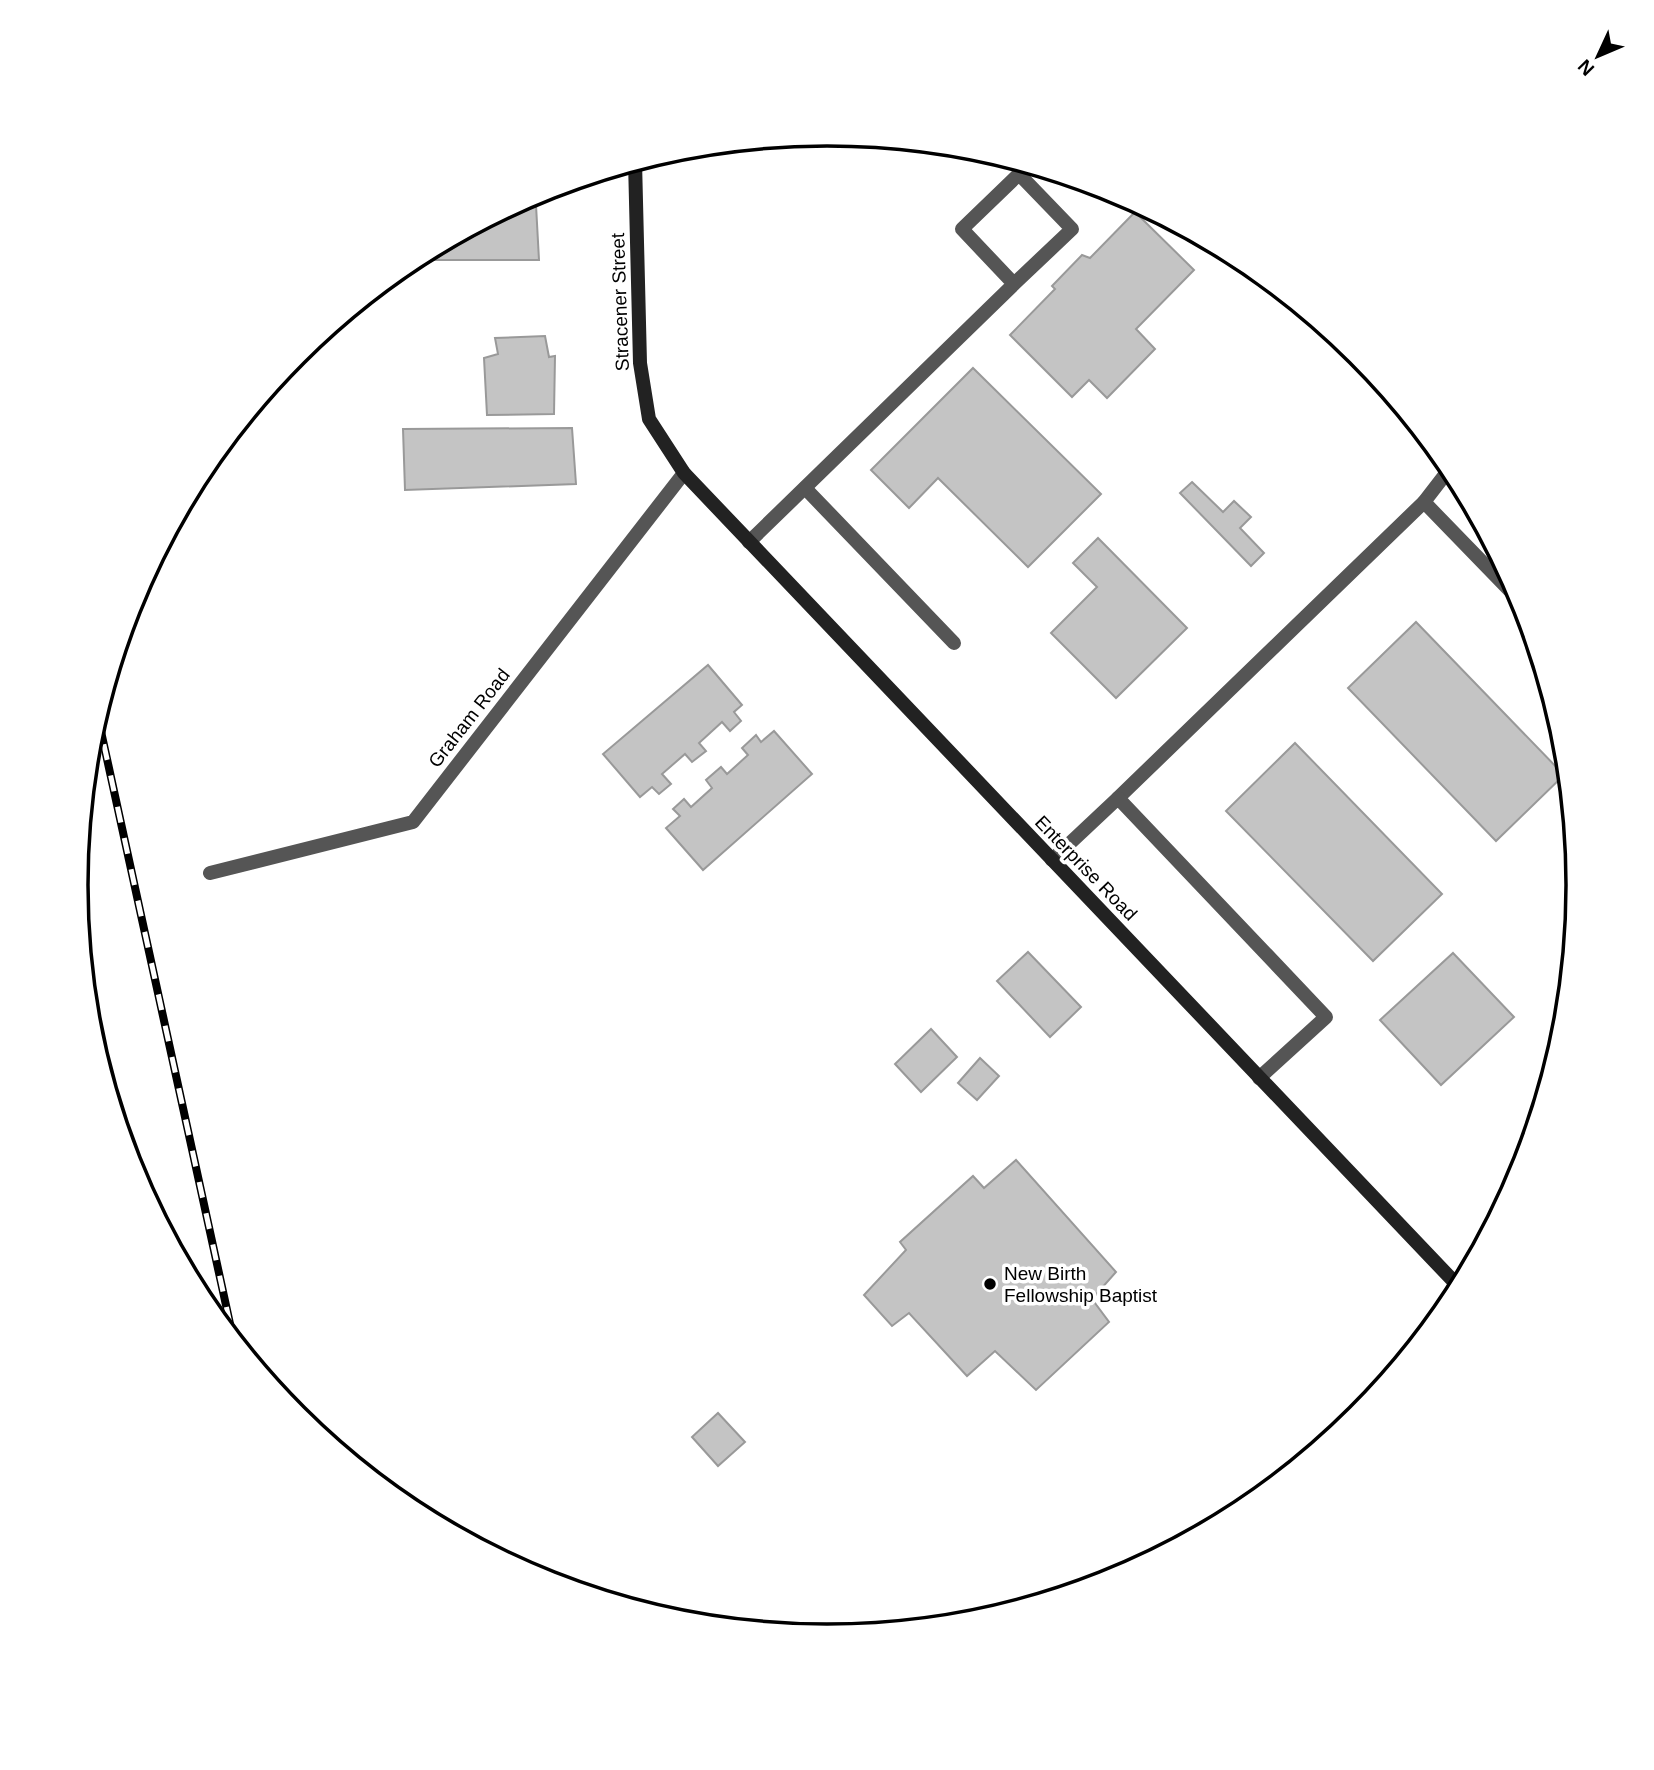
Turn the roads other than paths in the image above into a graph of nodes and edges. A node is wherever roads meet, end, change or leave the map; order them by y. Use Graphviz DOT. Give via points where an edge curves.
graph roads {
  1 [pos="635,171"];
  2 [pos="1014,284"];
  3 [pos="684,474"];
  4 [pos="1444,477"];
  5 [pos="805,488"];
  6 [pos="1424,502"];
  7 [pos="749,542"];
  8 [pos="1500,581"];
  9 [pos="954,643"];
  10 [pos="1118,798"];
  11 [pos="1052,860"];
  12 [pos="210,873"];
  13 [pos="1259,1078"];
  14 [pos="1452,1280"];
  1 -- 3 [label="street, Stracener Street" via="640,363 649,419"];
  2 -- 2 [label="street" via="962,229 1019,174 1072,229"];
  2 -- 5 [label="street"];
  3 -- 7 [label="street, Enterprise Road"];
  3 -- 12 [label="street, Graham Road" via="413,822"];
  4 -- 6 [label="street"];
  5 -- 7 [label="street"];
  5 -- 9 [label="street"];
  6 -- 8 [label="street"];
  6 -- 10 [label="street"];
  7 -- 11 [label="street, Enterprise Road"];
  10 -- 11 [label="street"];
  10 -- 13 [label="street" via="1326,1017"];
  11 -- 13 [label="street, Enterprise Road"];
  13 -- 14 [label="street, Enterprise Road"];
}
